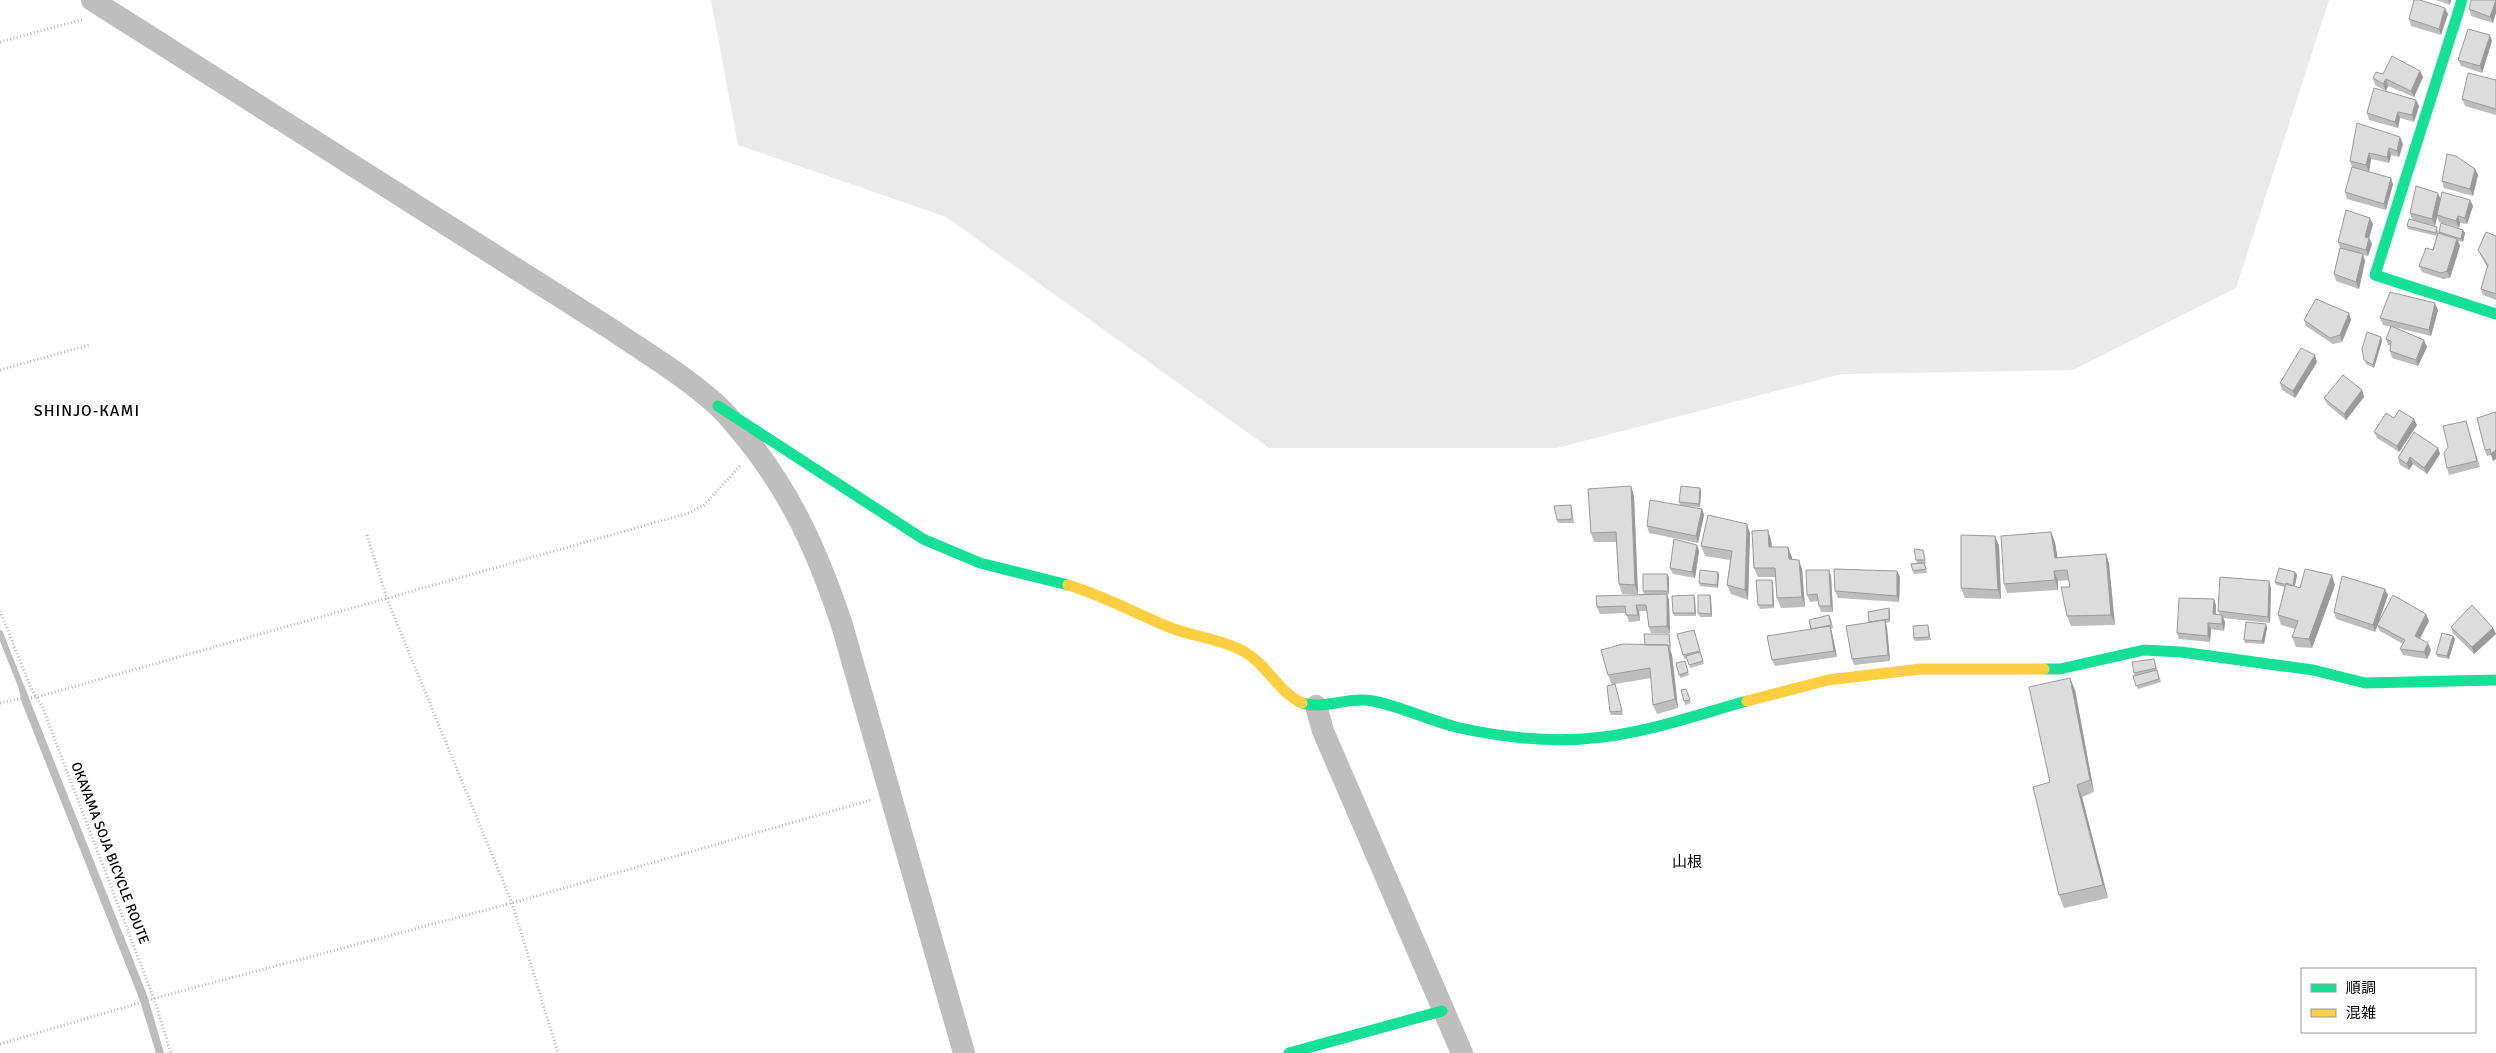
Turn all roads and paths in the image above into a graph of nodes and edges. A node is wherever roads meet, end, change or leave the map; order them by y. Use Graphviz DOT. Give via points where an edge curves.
graph roads {
  1 [pos="92,0"];
  2 [pos="2462,0"];
  3 [pos="111,12"];
  4 [pos="0,42"];
  5 [pos="2496,314"];
  6 [pos="88,345"];
  7 [pos="0,370"];
  8 [pos="718,406"];
  9 [pos="756,450"];
  10 [pos="367,535"];
  11 [pos="387,599"];
  12 [pos="0,611"];
  13 [pos="2496,680"];
  14 [pos="35,697"];
  15 [pos="0,704"];
  16 [pos="1316,706"];
  17 [pos="891,794"];
  18 [pos="512,903"];
  19 [pos="153,1000"];
  20 [pos="1442,1011"];
  21 [pos="0,1044"];
  22 [pos="171,1053"];
  23 [pos="558,1053"];
  24 [pos="964,1053"];
  25 [pos="1289,1053"];
  26 [pos="1462,1053"];
  1 -- 3 [label="street"];
  2 -- 5 [label="street" via="2376,275"];
  3 -- 4 [label="path"];
  3 -- 8 [label="street" via="611,329"];
  6 -- 7 [label="path"];
  8 -- 9 [label="street"];
  8 -- 16 [label="street" via="912,534 985,565 1083,590 1176,630 1243,651 1259,662 1282,688 1302,703"];
  9 -- 11 [label="path" via="704,505 689,513"];
  9 -- 17 [label="street" via="786,493 820,561"];
  10 -- 11 [label="path"];
  11 -- 14 [label="path"];
  11 -- 18 [label="path"];
  12 -- 14 [label="path, OKAYAMA SOJA BICYCLE ROUTE"];
  13 -- 16 [label="street" via="2365,683 2313,670 2144,650 2060,669 1920,669 1828,680 1603,739 1576,740 1479,731 1363,699"];
  14 -- 15 [label="path"];
  14 -- 19 [label="path, OKAYAMA SOJA BICYCLE ROUTE"];
  16 -- 20 [label="street" via="1323,731"];
  17 -- 18 [label="path"];
  17 -- 24 [label="street"];
  18 -- 19 [label="path"];
  18 -- 23 [label="path"];
  19 -- 21 [label="path"];
  19 -- 22 [label="path, OKAYAMA SOJA BICYCLE ROUTE"];
  20 -- 25 [label="street"];
  20 -- 26 [label="street"];
}
